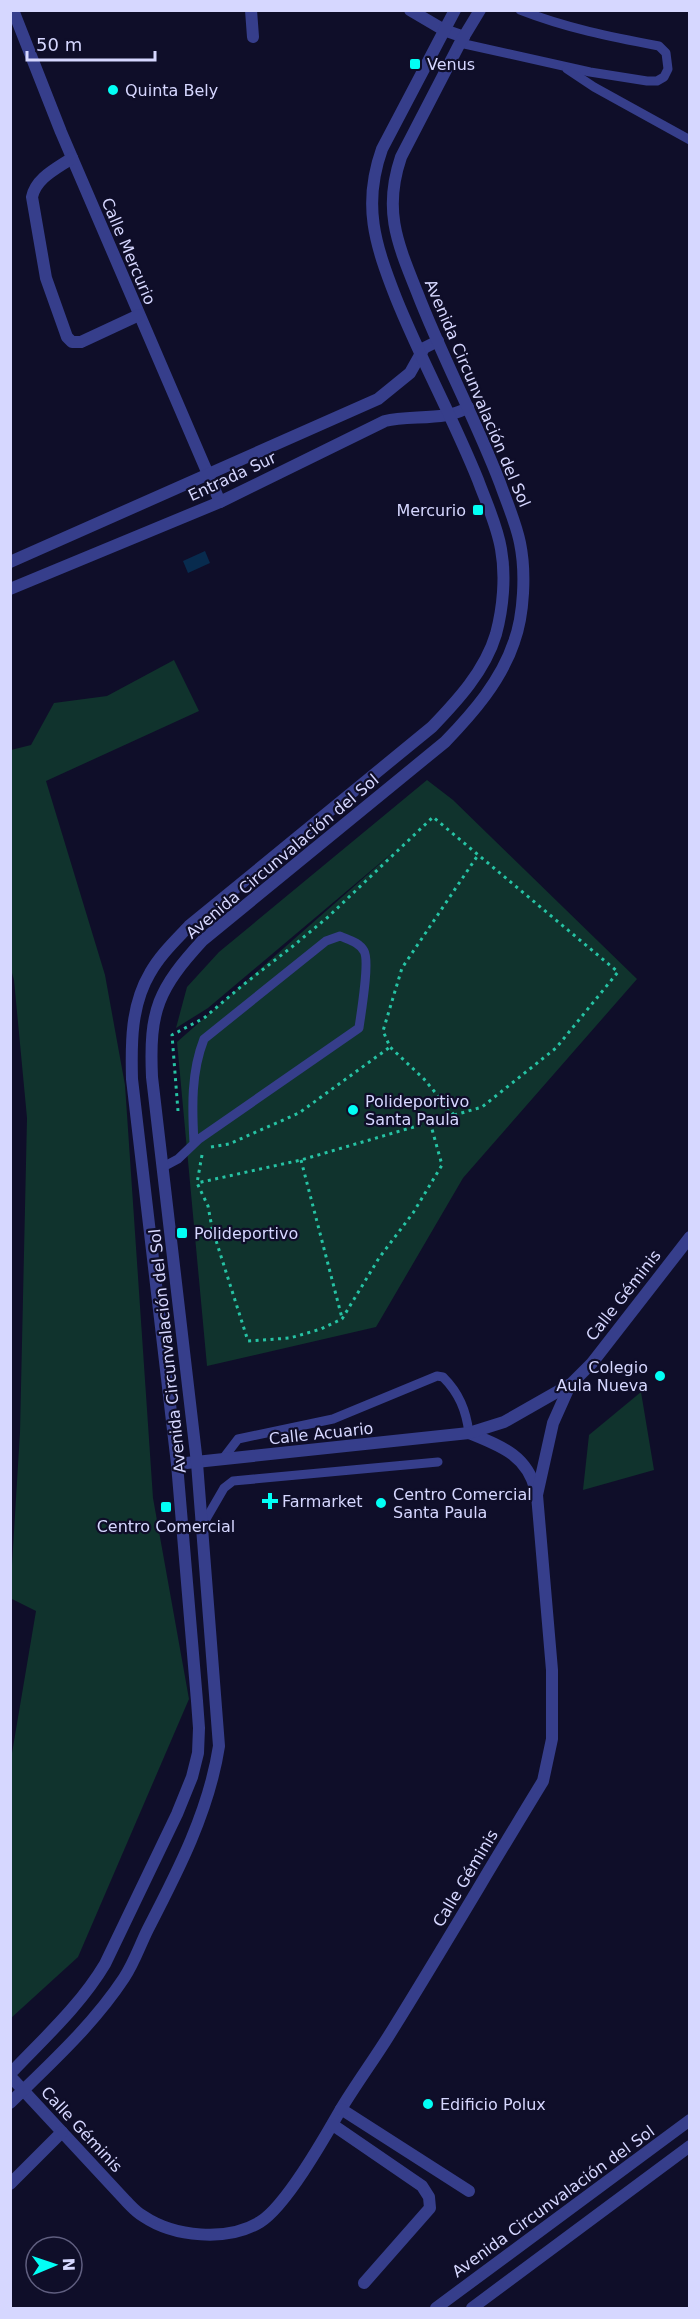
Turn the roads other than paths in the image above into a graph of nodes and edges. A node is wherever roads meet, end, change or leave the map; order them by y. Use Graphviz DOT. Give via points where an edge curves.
graph roads {
  1 [pos="13,10"];
  2 [pos="251,10"];
  3 [pos="410,10"];
  4 [pos="455,10"];
  5 [pos="480,10"];
  6 [pos="520,10"];
  7 [pos="444,30"];
  8 [pos="253,38"];
  9 [pos="462,40"];
  10 [pos="561,65"];
  11 [pos="690,140"];
  12 [pos="72,158"];
  13 [pos="139,315"];
  14 [pos="438,341"];
  15 [pos="420,355"];
  16 [pos="468,407"];
  17 [pos="450,416"];
  18 [pos="208,473"];
  19 [pos="220,502"];
  20 [pos="10,562"];
  21 [pos="10,589"];
  22 [pos="152,1077"];
  23 [pos="132,1079"];
  24 [pos="194,1143"];
  25 [pos="163,1167"];
  26 [pos="690,1237"];
  27 [pos="570,1385"];
  28 [pos="469,1433"];
  29 [pos="222,1460"];
  30 [pos="438,1462"];
  31 [pos="197,1463"];
  32 [pos="177,1464"];
  33 [pos="537,1495"];
  34 [pos="202,1526"];
  35 [pos="10,2075"];
  36 [pos="24,2090"];
  37 [pos="10,2103"];
  38 [pos="341,2109"];
  39 [pos="690,2120"];
  40 [pos="333,2125"];
  41 [pos="62,2132"];
  42 [pos="690,2146"];
  43 [pos="10,2184"];
  44 [pos="470,2191"];
  45 [pos="364,2283"];
  46 [pos="436,2308"];
  47 [pos="472,2308"];
  1 -- 12 [label="street, Calle Mercurio"];
  2 -- 8 [label="street"];
  3 -- 7 [label="street"];
  4 -- 7 [label="street, Avenida Circunvalación del Sol"];
  5 -- 9 [label="street, Avenida Circunvalación del Sol"];
  6 -- 10 [label="lane" via="556,24 659,46 669,61 664,77 657,81"];
  7 -- 9 [label="street"];
  7 -- 15 [label="street, Avenida Circunvalación del Sol" via="382,149 371,196 377,245"];
  9 -- 10 [label="lane"];
  9 -- 14 [label="street, Avenida Circunvalación del Sol" via="402,157 392,197 397,239"];
  10 -- 11 [label="lane"];
  12 -- 13 [label="street, Calle Mercurio"];
  12 -- 13 [label="street" via="39,181 32,197 46,278 67,338 81,342"];
  13 -- 18 [label="street, Calle Mercurio"];
  14 -- 15 [label="street, Entrada Sur" via="424,348"];
  14 -- 16 [label="street, Avenida Circunvalación del Sol"];
  15 -- 17 [label="street, Avenida Circunvalación del Sol"];
  15 -- 18 [label="street, Entrada Sur" via="410,373 378,399"];
  16 -- 17 [label="street, Entrada Sur"];
  16 -- 22 [label="street, Avenida Circunvalación del Sol" via="514,521 522,558 520,616 503,666 489,692 445,742 210,934 178,967 159,1002 153,1025"];
  17 -- 19 [label="street, Entrada Sur" via="385,421"];
  17 -- 23 [label="street, Avenida Circunvalación del Sol" via="501,547 500,613 486,657 459,697 432,727 196,920 163,954 140,996 131,1049"];
  18 -- 19 [label="street, Calle Mercurio"];
  18 -- 20 [label="street, Entrada Sur"];
  19 -- 21 [label="street, Entrada Sur"];
  22 -- 23 [label="street"];
  22 -- 25 [label="street, Avenida Circunvalación del Sol"];
  23 -- 32 [label="street, Avenida Circunvalación del Sol"];
  24 -- 24 [label="lane" via="359,1028 366,968 366,952 359,944 340,936 326,941 204,1039 192,1097"];
  24 -- 25 [label="lane"];
  25 -- 31 [label="street, Avenida Circunvalación del Sol"];
  26 -- 27 [label="street, Calle Géminis" via="592,1363"];
  27 -- 28 [label="street, Calle Acuario" via="504,1422"];
  27 -- 33 [label="street, Calle Géminis" via="553,1423"];
  28 -- 29 [label="street, Calle Acuario"];
  28 -- 29 [label="lane" via="460,1398 443,1377 437,1376 333,1419 238,1439"];
  28 -- 33 [label="street" via="515,1455 525,1464"];
  29 -- 31 [label="street, Calle Acuario"];
  30 -- 34 [label="lane" via="233,1481 224,1488"];
  31 -- 32 [label="street, Calle Acuario"];
  31 -- 34 [label="street, Avenida Circunvalación del Sol"];
  32 -- 35 [label="street, Avenida Circunvalación del Sol" via="199,1728 192,1777 117,1941 92,1986"];
  33 -- 38 [label="street, Calle Géminis" via="552,1670 552,1740 543,1781"];
  34 -- 36 [label="street, Avenida Circunvalación del Sol" via="219,1746 211,1787 179,1867 125,1976 82,2031"];
  35 -- 36 [label="street, Calle Géminis"];
  36 -- 37 [label="street, Avenida Circunvalación del Sol"];
  36 -- 41 [label="street, Calle Géminis"];
  38 -- 40 [label="street, Calle Géminis"];
  38 -- 44 [label="street"];
  39 -- 46 [label="street, Avenida Circunvalación del Sol"];
  40 -- 41 [label="street, Calle Géminis" via="269,2215 257,2223 220,2234 165,2227 143,2216"];
  40 -- 45 [label="street" via="422,2186 429,2197 430,2208"];
  41 -- 43 [label="street"];
  42 -- 47 [label="street"];
}
